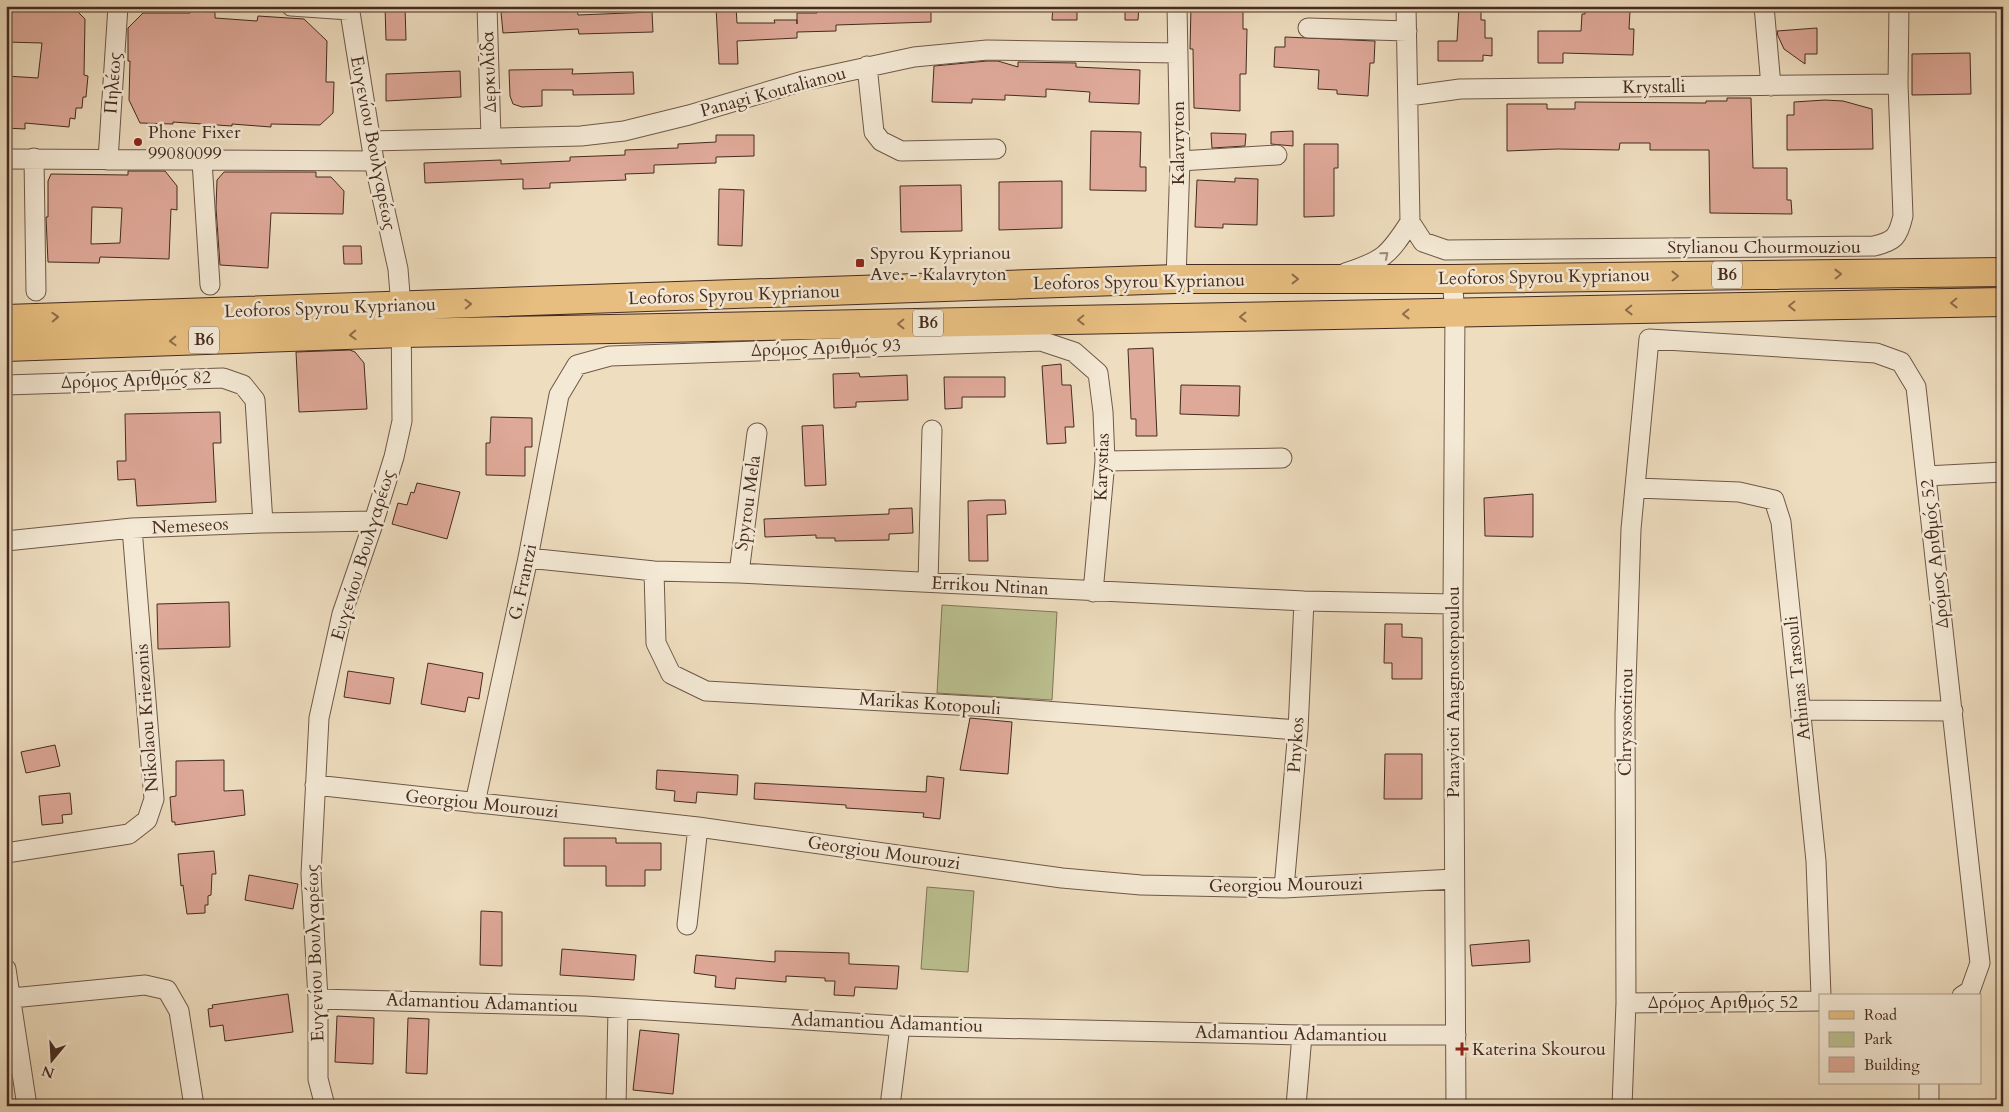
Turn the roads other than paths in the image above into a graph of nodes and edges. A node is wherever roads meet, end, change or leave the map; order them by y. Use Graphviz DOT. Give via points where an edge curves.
graph roads {
  1 [pos="118,6"];
  2 [pos="291,6"];
  3 [pos="487,6"];
  4 [pos="1177,6"];
  5 [pos="1406,6"];
  6 [pos="1764,6"];
  7 [pos="1899,6"];
  8 [pos="349,8"];
  9 [pos="1308,28"];
  10 [pos="1407,31"];
  11 [pos="1177,52"];
  12 [pos="867,66"];
  13 [pos="1898,84"];
  14 [pos="1771,86"];
  15 [pos="1409,96"];
  16 [pos="491,138"];
  17 [pos="371,141"];
  18 [pos="996,149"];
  19 [pos="1277,155"];
  20 [pos="34,158"];
  21 [pos="6,159"];
  22 [pos="108,160"];
  23 [pos="202,161"];
  24 [pos="374,161"];
  25 [pos="1180,162"];
  26 [pos="1410,222"];
  27 [pos="2003,272"];
  28 [pos="1176,279"];
  29 [pos="1325,279"];
  30 [pos="1452,279"];
  31 [pos="210,285"];
  32 [pos="36,291"];
  33 [pos="2003,302"];
  34 [pos="1454,313"];
  35 [pos="6,319"];
  36 [pos="402,320"];
  37 [pos="1649,339"];
  38 [pos="6,347"];
  39 [pos="1074,352"];
  40 [pos="576,365"];
  41 [pos="6,385"];
  42 [pos="932,430"];
  43 [pos="757,433"];
  44 [pos="1282,458"];
  45 [pos="1105,461"];
  46 [pos="2003,472"];
  47 [pos="1926,476"];
  48 [pos="1637,488"];
  49 [pos="374,521"];
  50 [pos="263,523"];
  51 [pos="132,528"];
  52 [pos="6,541"];
  53 [pos="528,558"];
  54 [pos="654,571"];
  55 [pos="739,573"];
  56 [pos="928,582"];
  57 [pos="1093,592"];
  58 [pos="1304,601"];
  59 [pos="1453,604"];
  60 [pos="1802,710"];
  61 [pos="1953,711"];
  62 [pos="1298,730"];
  63 [pos="315,785"];
  64 [pos="476,803"];
  65 [pos="698,827"];
  66 [pos="6,853"];
  67 [pos="1454,879"];
  68 [pos="1284,888"];
  69 [pos="687,925"];
  70 [pos="6,969"];
  71 [pos="1820,994"];
  72 [pos="1965,994"];
  73 [pos="12,998"];
  74 [pos="318,998"];
  75 [pos="1819,1002"];
  76 [pos="1626,1003"];
  77 [pos="618,1009"];
  78 [pos="900,1026"];
  79 [pos="1302,1035"];
  80 [pos="1456,1035"];
  81 [pos="1929,1084"];
  82 [pos="27,1106"];
  83 [pos="194,1106"];
  84 [pos="325,1106"];
  85 [pos="616,1106"];
  86 [pos="890,1106"];
  87 [pos="1296,1106"];
  88 [pos="1456,1106"];
  89 [pos="1622,1106"];
  90 [pos="1929,1106"];
  1 -- 22 [label="street, Πηλέως"];
  2 -- 8 [label="street"];
  3 -- 16 [label="street, Δερκυλίδα"];
  4 -- 11 [label="street, Kalavryton"];
  5 -- 10 [label="street"];
  6 -- 14 [label="street"];
  7 -- 13 [label="street, Stylianou Chourmouziou"];
  8 -- 17 [label="street, Ευγενίου Βουλγαρέως"];
  9 -- 10 [label="street"];
  10 -- 15 [label="street"];
  11 -- 12 [label="street, Panagi Koutalianou" via="987,50 914,57"];
  11 -- 25 [label="street, Kalavryton"];
  12 -- 16 [label="street, Panagi Koutalianou" via="624,131 581,136"];
  12 -- 18 [label="street" via="874,132 881,142 901,151"];
  13 -- 14 [label="street, Krystalli"];
  13 -- 26 [label="street, Stylianou Chourmouziou" via="1903,216 1899,233 1890,243 1874,246 1446,250 1424,242"];
  14 -- 15 [label="street, Krystalli" via="1460,89"];
  15 -- 26 [label="street"];
  16 -- 17 [label="street, Panagi Koutalianou"];
  17 -- 24 [label="street, Ευγενίου Βουλγαρέως"];
  19 -- 25 [label="street"];
  20 -- 21 [label="street"];
  20 -- 22 [label="street"];
  20 -- 32 [label="street"];
  22 -- 23 [label="street"];
  23 -- 24 [label="street"];
  23 -- 31 [label="street"];
  24 -- 36 [label="street, Ευγενίου Βουλγαρέως" via="398,269"];
  25 -- 28 [label="street, Kalavryton"];
  29 -- 26 [label="street, one-way" via="1374,264 1392,250"];
  30 -- 27 [label="main road, Leoforos Spyrou Kyprianou / B6, one-way"];
  28 -- 29 [label="main road, Leoforos Spyrou Kyprianou / B6, one-way"];
  36 -- 28 [label="main road, Leoforos Spyrou Kyprianou / B6, one-way"];
  29 -- 30 [label="main road, Leoforos Spyrou Kyprianou / B6"];
  30 -- 34 [label="street, Panayioti Anagnostopoulou"];
  33 -- 34 [label="main road, Leoforos Spyrou Kyprianou / B6, one-way"];
  34 -- 36 [label="main road, Leoforos Spyrou Kyprianou / B6, one-way"];
  34 -- 59 [label="street, Panayioti Anagnostopoulou"];
  35 -- 36 [label="main road, Leoforos Spyrou Kyprianou / B6, one-way"];
  36 -- 38 [label="main road, Leoforos Spyrou Kyprianou / B6, one-way"];
  36 -- 49 [label="street, Ευγενίου Βουλγαρέως" via="402,421"];
  37 -- 47 [label="street, Δρόμος Αριθμός 52" via="1876,353 1901,362 1916,386"];
  37 -- 48 [label="street, Chrysosotirou"];
  39 -- 40 [label="street, Δρόμος Αριθμός 93" via="1041,341 610,356"];
  39 -- 45 [label="street, Karystias" via="1098,373"];
  40 -- 53 [label="street, G. Frantzi" via="559,395"];
  41 -- 50 [label="street, Δρόμος Αριθμός 82" via="224,378 243,385 255,400"];
  42 -- 56 [label="street"];
  43 -- 55 [label="street, Spyrou Mela"];
  44 -- 45 [label="street"];
  45 -- 57 [label="street, Karystias"];
  46 -- 47 [label="street"];
  47 -- 61 [label="street, Δρόμος Αριθμός 52"];
  48 -- 60 [label="street, Athinas Tarsouli" via="1739,492 1774,500 1782,522"];
  48 -- 76 [label="street, Chrysosotirou" via="1631,529 1625,716"];
  49 -- 50 [label="street, Nemeseos"];
  49 -- 63 [label="street, Ευγενίου Βουλγαρέως" via="339,624 319,718"];
  50 -- 51 [label="street, Nemeseos"];
  51 -- 52 [label="street, Nemeseos"];
  51 -- 66 [label="street, Nikolaou Kriezonis" via="154,799 147,820 129,834"];
  53 -- 54 [label="street, Errikou Ntinan"];
  53 -- 64 [label="street, G. Frantzi"];
  54 -- 55 [label="street, Errikou Ntinan"];
  54 -- 62 [label="street, Marikas Kotopouli" via="656,643 671,674 706,690"];
  55 -- 56 [label="street, Errikou Ntinan"];
  56 -- 57 [label="street, Errikou Ntinan"];
  57 -- 58 [label="street, Errikou Ntinan"];
  58 -- 59 [label="street, Errikou Ntinan"];
  58 -- 62 [label="street, Pnykos"];
  59 -- 67 [label="street, Panayioti Anagnostopoulou"];
  60 -- 61 [label="street"];
  60 -- 71 [label="street, Athinas Tarsouli" via="1816,861"];
  61 -- 72 [label="street, Δρόμος Αριθμός 52" via="1980,963 1970,991"];
  62 -- 68 [label="street, Pnykos"];
  63 -- 64 [label="street, Georgiou Mourouzi"];
  63 -- 74 [label="street, Ευγενίου Βουλγαρέως" via="311,874"];
  64 -- 65 [label="street, Georgiou Mourouzi"];
  65 -- 68 [label="street, Georgiou Mourouzi" via="1062,878 1141,885"];
  65 -- 69 [label="street"];
  67 -- 68 [label="street, Georgiou Mourouzi"];
  67 -- 80 [label="street, Panayioti Anagnostopoulou"];
  70 -- 73 [label="street"];
  73 -- 82 [label="street"];
  73 -- 83 [label="street" via="145,985 168,990 179,1011"];
  74 -- 77 [label="street, Adamantiou Adamantiou"];
  74 -- 84 [label="street, Ευγενίου Βουλγαρέως" via="318,1079"];
  75 -- 76 [label="street, Δρόμος Αριθμός 52"];
  76 -- 89 [label="street, Chrysosotirou"];
  77 -- 78 [label="street, Adamantiou Adamantiou"];
  77 -- 85 [label="street"];
  78 -- 79 [label="street, Adamantiou Adamantiou"];
  78 -- 86 [label="street"];
  79 -- 80 [label="street, Adamantiou Adamantiou"];
  79 -- 87 [label="street"];
  80 -- 88 [label="street, Panayioti Anagnostopoulou"];
  81 -- 90 [label="street"];
}
